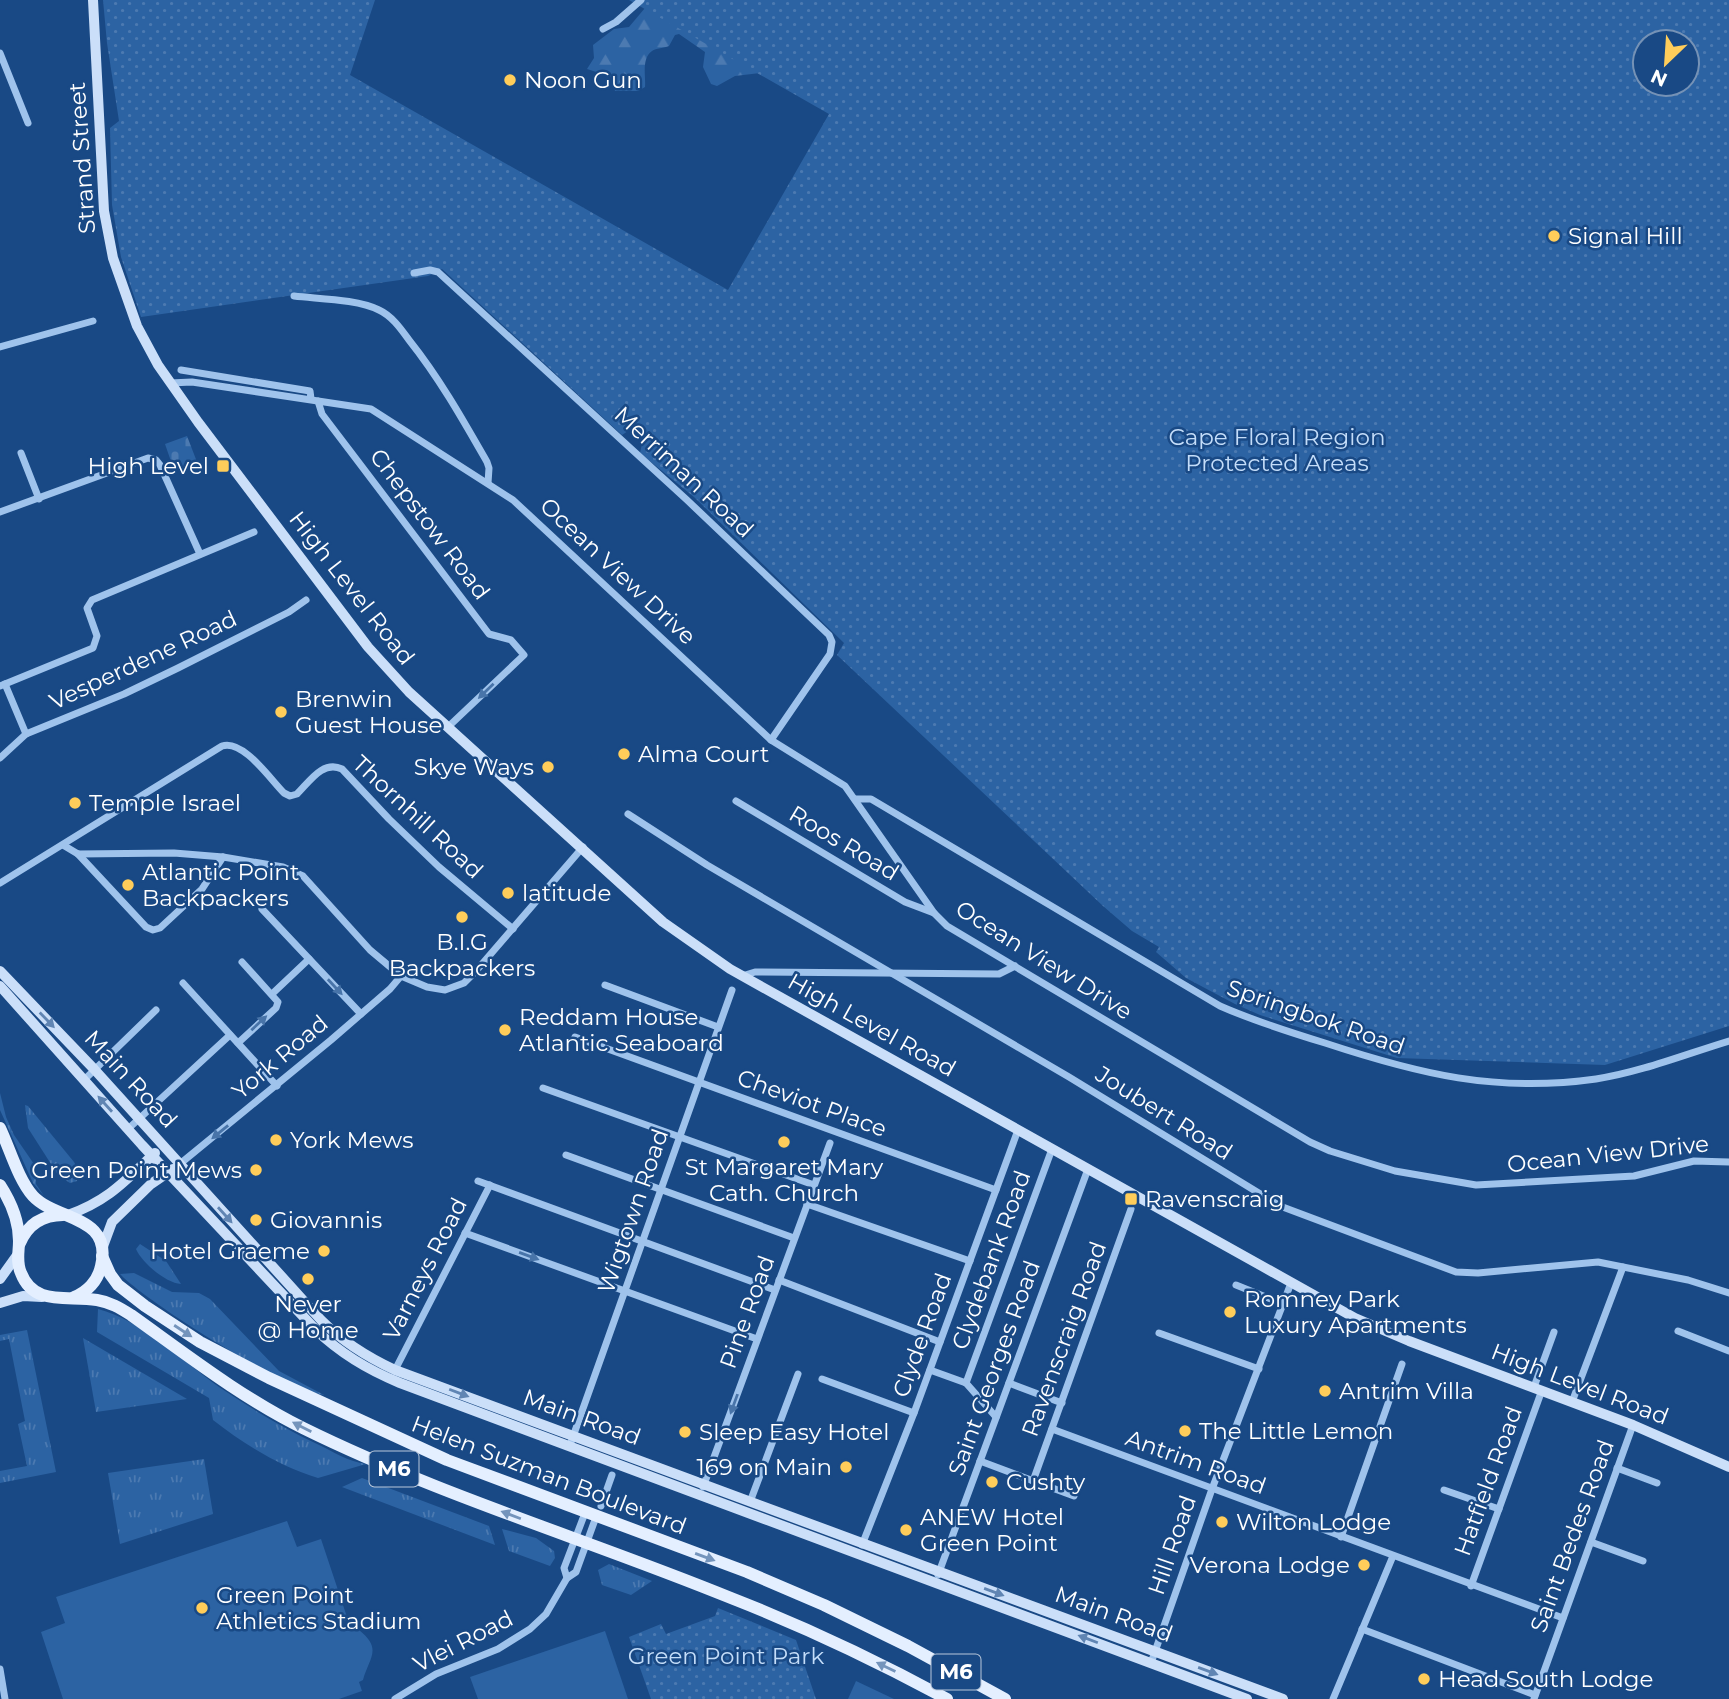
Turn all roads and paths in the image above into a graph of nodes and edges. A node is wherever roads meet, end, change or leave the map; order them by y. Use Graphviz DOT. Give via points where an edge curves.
graph roads {
  1 [pos="93,0"];
  2 [pos="641,0"];
  3 [pos="603,29"];
  4 [pos="0,53"];
  5 [pos="28,123"];
  6 [pos="414,274"];
  7 [pos="294,296"];
  8 [pos="93,321"];
  9 [pos="0,346"];
  10 [pos="181,370"];
  11 [pos="170,383"];
  12 [pos="314,400"];
  13 [pos="21,453"];
  14 [pos="488,483"];
  15 [pos="39,499"];
  16 [pos="0,512"];
  17 [pos="254,532"];
  18 [pos="200,554"];
  19 [pos="306,600"];
  20 [pos="3,685"];
  21 [pos="448,727"];
  22 [pos="26,734"];
  23 [pos="771,740"];
  24 [pos="0,758"];
  25 [pos="855,799"];
  26 [pos="736,801"];
  27 [pos="628,814"];
  28 [pos="63,845"];
  29 [pos="583,848"];
  30 [pos="78,854"];
  31 [pos="223,857"];
  32 [pos="0,883"];
  33 [pos="262,909"];
  34 [pos="934,913"];
  35 [pos="513,929"];
  36 [pos="309,959"];
  37 [pos="242,962"];
  38 [pos="1015,966"];
  39 [pos="0,971"];
  40 [pos="894,974"];
  41 [pos="401,976"];
  42 [pos="741,976"];
  43 [pos="183,983"];
  44 [pos="605,985"];
  45 [pos="0,986"];
  46 [pos="732,990"];
  47 [pos="272,993"];
  48 [pos="14,994"];
  49 [pos="156,1010"];
  50 [pos="360,1014"];
  51 [pos="718,1027"];
  52 [pos="230,1035"];
  53 [pos="575,1037"];
  54 [pos="1729,1041"];
  55 [pos="238,1043"];
  56 [pos="94,1069"];
  57 [pos="83,1080"];
  58 [pos="698,1081"];
  59 [pos="277,1086"];
  60 [pos="543,1087"];
  61 [pos="139,1118"];
  62 [pos="0,1128"];
  63 [pos="128,1129"];
  64 [pos="1018,1130"];
  65 [pos="679,1136"];
  66 [pos="830,1143"];
  67 [pos="164,1145"];
  68 [pos="1052,1149"];
  69 [pos="566,1155"];
  70 [pos="153,1156"];
  71 [pos="1729,1162"];
  72 [pos="181,1163"];
  73 [pos="1088,1169"];
  74 [pos="168,1172"];
  75 [pos="478,1181"];
  76 [pos="0,1185"];
  77 [pos="490,1185"];
  78 [pos="814,1185"];
  79 [pos="661,1189"];
  80 [pos="996,1190"];
  81 [pos="807,1204"];
  82 [pos="1131,1209"];
  83 [pos="67,1215"];
  84 [pos="465,1233"];
  85 [pos="794,1238"];
  86 [pos="643,1239"];
  87 [pos="18,1250"];
  88 [pos="102,1253"];
  89 [pos="970,1261"];
  90 [pos="1623,1267"];
  91 [pos="0,1279"];
  92 [pos="779,1280"];
  93 [pos="1291,1283"];
  94 [pos="1236,1285"];
  95 [pos="775,1290"];
  96 [pos="625,1292"];
  97 [pos="1729,1293"];
  98 [pos="49,1298"];
  99 [pos="68,1299"];
  100 [pos="0,1303"];
  101 [pos="1283,1304"];
  102 [pos="1678,1331"];
  103 [pos="1554,1332"];
  104 [pos="1159,1333"];
  105 [pos="757,1339"];
  106 [pos="940,1342"];
  107 [pos="1729,1351"];
  108 [pos="1402,1364"];
  109 [pos="1259,1369"];
  110 [pos="395,1370"];
  111 [pos="930,1370"];
  112 [pos="798,1374"];
  113 [pos="822,1379"];
  114 [pos="966,1383"];
  115 [pos="1009,1383"];
  116 [pos="1538,1389"];
  117 [pos="1572,1402"];
  118 [pos="1062,1403"];
  119 [pos="914,1413"];
  120 [pos="996,1417"];
  121 [pos="1633,1425"];
  122 [pos="1052,1429"];
  123 [pos="571,1441"];
  124 [pos="980,1461"];
  125 [pos="1729,1466"];
  126 [pos="1617,1468"];
  127 [pos="612,1475"];
  128 [pos="1033,1481"];
  129 [pos="1657,1483"];
  130 [pos="1212,1489"];
  131 [pos="702,1490"];
  132 [pos="1444,1490"];
  133 [pos="1073,1496"];
  134 [pos="750,1502"];
  135 [pos="1499,1510"];
  136 [pos="594,1512"];
  137 [pos="1341,1537"];
  138 [pos="581,1541"];
  139 [pos="1591,1542"];
  140 [pos="861,1548"];
  141 [pos="1393,1556"];
  142 [pos="1643,1561"];
  143 [pos="938,1577"];
  144 [pos="567,1578"];
  145 [pos="1471,1586"];
  146 [pos="1563,1618"];
  147 [pos="1362,1629"];
  148 [pos="1156,1651"];
  149 [pos="1152,1663"];
  150 [pos="0,1669"];
  151 [pos="1534,1697"];
  152 [pos="5,1699"];
  153 [pos="395,1699"];
  154 [pos="947,1699"];
  155 [pos="1004,1699"];
  156 [pos="1247,1699"];
  157 [pos="1283,1699"];
  158 [pos="1333,1699"];
  1 -- 11 [label="main road, Strand Street" via="100,169 110,247 137,326"];
  2 -- 3 [label="street"];
  4 -- 5 [label="street"];
  6 -- 23 [label="street, Merriman Road" via="438,272 829,635 830,654"];
  7 -- 14 [label="street" via="369,306 396,324 458,411 487,462"];
  8 -- 9 [label="street"];
  10 -- 12 [label="street" via="310,391"];
  11 -- 12 [label="street, Ocean View Drive" via="192,382"];
  11 -- 21 [label="main road, High Level Road" via="381,663"];
  12 -- 14 [label="street, Ocean View Drive" via="371,409"];
  12 -- 21 [label="street, Chepstow Road, one-way" via="489,634 511,640 524,655"];
  13 -- 15 [label="street"];
  14 -- 23 [label="street, Ocean View Drive" via="513,500"];
  15 -- 16 [label="street"];
  15 -- 18 [label="street" via="148,458 156,460"];
  17 -- 18 [label="street"];
  18 -- 20 [label="street" via="92,600 87,608 97,636 93,648"];
  19 -- 22 [label="street, Vesperdene Road" via="167,673"];
  20 -- 22 [label="street"];
  21 -- 29 [label="main road, High Level Road"];
  22 -- 24 [label="street, Vesperdene Road"];
  23 -- 25 [label="street, Ocean View Drive" via="837,780"];
  25 -- 34 [label="street, Ocean View Drive"];
  25 -- 54 [label="street, Springbok Road" via="872,799 1220,1006 1392,1065 1488,1083 1571,1082 1633,1070"];
  26 -- 34 [label="street, Roos Road" via="905,902"];
  27 -- 40 [label="street, Joubert Road"];
  28 -- 30 [label="street"];
  28 -- 32 [label="street"];
  28 -- 35 [label="street, Thornhill Road" via="232,744 290,796 327,766 342,769 439,867"];
  29 -- 35 [label="street"];
  29 -- 42 [label="main road, High Level Road" via="663,922"];
  30 -- 31 [label="street"];
  30 -- 31 [label="street" via="153,930 202,889"];
  31 -- 41 [label="street" via="283,867 303,876 370,950"];
  33 -- 36 [label="street"];
  34 -- 38 [label="street, Ocean View Drive" via="947,926"];
  35 -- 41 [label="street" via="471,977 453,988 436,989"];
  36 -- 47 [label="street"];
  36 -- 50 [label="street, one-way"];
  37 -- 47 [label="street"];
  38 -- 40 [label="street" via="999,974"];
  38 -- 71 [label="street, Ocean View Drive" via="1297,1136 1395,1171 1492,1185 1634,1176 1694,1161"];
  39 -- 48 [label="main road, Main Road"];
  40 -- 42 [label="street" via="755,972"];
  40 -- 90 [label="street, Joubert Road" via="1280,1206 1456,1272 1598,1262"];
  41 -- 50 [label="street, York Road"];
  42 -- 64 [label="main road, High Level Road"];
  43 -- 52 [label="street"];
  44 -- 51 [label="street"];
  45 -- 48 [label="main road, Main Road"];
  46 -- 51 [label="street, Wigtown Road"];
  55 -- 47 [label="street, one-way" via="276,1008"];
  48 -- 56 [label="main road, Main Road, one-way"];
  48 -- 57 [label="main road, Main Road"];
  49 -- 56 [label="street"];
  50 -- 59 [label="street, York Road"];
  51 -- 58 [label="street, Wigtown Road"];
  52 -- 55 [label="street"];
  52 -- 61 [label="street"];
  53 -- 58 [label="street, Cheviot Place"];
  55 -- 59 [label="street"];
  56 -- 57 [label="street"];
  56 -- 61 [label="main road, Main Road"];
  63 -- 57 [label="main road, Main Road, one-way"];
  58 -- 65 [label="street, Wigtown Road"];
  58 -- 80 [label="street, Cheviot Place"];
  59 -- 72 [label="street, York Road, one-way"];
  60 -- 65 [label="street"];
  61 -- 63 [label="street"];
  61 -- 67 [label="main road, Main Road"];
  62 -- 83 [label="main road, Helen Suzman Boulevard / M6" via="32,1195"];
  63 -- 70 [label="main road, Main Road"];
  64 -- 68 [label="main road, High Level Road"];
  64 -- 80 [label="street, Clyde Road"];
  65 -- 78 [label="street"];
  65 -- 79 [label="street, Wigtown Road"];
  66 -- 78 [label="street, Pine Road"];
  67 -- 70 [label="main road"];
  67 -- 72 [label="main road, Main Road"];
  68 -- 73 [label="main road, High Level Road"];
  68 -- 114 [label="street, Clydebank Road"];
  69 -- 79 [label="street"];
  70 -- 74 [label="main road, Main Road"];
  70 -- 83 [label="main road" via="99,1203"];
  72 -- 74 [label="main road"];
  72 -- 110 [label="main road, Main Road, one-way" via="331,1330"];
  73 -- 93 [label="main road, High Level Road"];
  73 -- 115 [label="street, Saint Georges Road"];
  74 -- 88 [label="main road" via="112,1222"];
  74 -- 123 [label="main road, Main Road" via="346,1356 400,1383"];
  75 -- 77 [label="street"];
  76 -- 87 [label="main road" via="14,1211"];
  77 -- 84 [label="street, Varneys Road"];
  77 -- 86 [label="street"];
  78 -- 81 [label="street, Pine Road"];
  79 -- 85 [label="street"];
  79 -- 86 [label="street, Wigtown Road"];
  80 -- 89 [label="street, Clyde Road"];
  81 -- 85 [label="street, Pine Road"];
  81 -- 89 [label="street"];
  82 -- 118 [label="street, Ravenscraig Road"];
  83 -- 87 [label="main road" via="36,1222 24,1234"];
  83 -- 88 [label="main road, Helen Suzman Boulevard / M6" via="90,1227"];
  84 -- 96 [label="street, one-way"];
  84 -- 110 [label="street, Varneys Road"];
  85 -- 92 [label="street, Pine Road"];
  86 -- 95 [label="street"];
  86 -- 96 [label="street, Wigtown Road"];
  87 -- 91 [label="main road"];
  87 -- 98 [label="main road" via="25,1281"];
  88 -- 99 [label="main road" via="100,1272 92,1285"];
  88 -- 136 [label="main road, Helen Suzman Boulevard / M6, one-way" via="113,1279 125,1290 236,1361 411,1445"];
  89 -- 106 [label="street, Clyde Road"];
  90 -- 97 [label="street, Joubert Road"];
  90 -- 117 [label="street"];
  92 -- 95 [label="street, Pine Road"];
  92 -- 106 [label="street"];
  93 -- 101 [label="street, Hill Road"];
  93 -- 116 [label="main road, High Level Road" via="1380,1330"];
  94 -- 101 [label="street"];
  95 -- 105 [label="street, Pine Road"];
  96 -- 105 [label="street"];
  96 -- 123 [label="street, Wigtown Road"];
  98 -- 99 [label="main road, M6"];
  98 -- 100 [label="main road" via="23,1296"];
  138 -- 99 [label="main road, M6, one-way" via="424,1482 314,1433 248,1397 119,1307 99,1300"];
  101 -- 109 [label="street, Hill Road"];
  102 -- 107 [label="street"];
  103 -- 116 [label="street, Hatfield Road"];
  104 -- 109 [label="street"];
  105 -- 131 [label="street, Pine Road, one-way"];
  106 -- 111 [label="street, Clyde Road"];
  108 -- 137 [label="street"];
  109 -- 130 [label="street, Hill Road"];
  110 -- 123 [label="main road, Main Road, one-way"];
  111 -- 114 [label="street, Clydebank Road"];
  111 -- 119 [label="street, Clyde Road"];
  112 -- 134 [label="street"];
  113 -- 119 [label="street"];
  114 -- 120 [label="street, Clydebank Road"];
  115 -- 118 [label="street"];
  115 -- 120 [label="street, Saint Georges Road"];
  116 -- 117 [label="main road, High Level Road"];
  116 -- 135 [label="street, Hatfield Road"];
  117 -- 121 [label="main road, High Level Road"];
  118 -- 122 [label="street, Ravenscraig Road"];
  119 -- 140 [label="street, Clyde Road"];
  120 -- 124 [label="street, Saint Georges Road"];
  121 -- 125 [label="main road, High Level Road"];
  121 -- 126 [label="street, Saint Bedes Road"];
  122 -- 128 [label="street, Ravenscraig Road"];
  122 -- 130 [label="street, Antrim Road"];
  123 -- 131 [label="main road, Main Road"];
  124 -- 128 [label="street"];
  124 -- 143 [label="street, Saint Georges Road"];
  126 -- 129 [label="street"];
  126 -- 139 [label="street, Saint Bedes Road"];
  127 -- 136 [label="street"];
  128 -- 133 [label="street"];
  130 -- 137 [label="street, Antrim Road"];
  130 -- 148 [label="street, Hill Road"];
  131 -- 134 [label="main road, Main Road"];
  131 -- 140 [label="main road, Main Road"];
  132 -- 135 [label="street"];
  134 -- 140 [label="main road, Main Road"];
  135 -- 145 [label="street, Hatfield Road"];
  136 -- 138 [label="street, Vlei Road"];
  136 -- 138 [label="street, Vlei Road"];
  136 -- 155 [label="main road, Helen Suzman Boulevard / M6, one-way" via="824,1605"];
  137 -- 141 [label="street, Antrim Road"];
  138 -- 144 [label="street, Vlei Road" via="576,1572"];
  138 -- 144 [label="street, Vlei Road" via="564,1568"];
  154 -- 138 [label="main road, M6, one-way" via="790,1623"];
  139 -- 142 [label="street"];
  139 -- 146 [label="street, Saint Bedes Road"];
  140 -- 143 [label="main road, Main Road"];
  141 -- 145 [label="street, Antrim Road"];
  141 -- 147 [label="street"];
  143 -- 148 [label="main road, Main Road, one-way"];
  149 -- 143 [label="main road, Main Road, one-way"];
  144 -- 153 [label="street, Vlei Road" via="546,1614 520,1636 436,1674"];
  145 -- 146 [label="street, Antrim Road"];
  146 -- 151 [label="street, Saint Bedes Road"];
  147 -- 151 [label="street"];
  147 -- 158 [label="street"];
  148 -- 149 [label="street, Hill Road"];
  148 -- 157 [label="main road, Main Road, one-way"];
  149 -- 156 [label="main road, Main Road"];
  150 -- 152 [label="street"];
}
